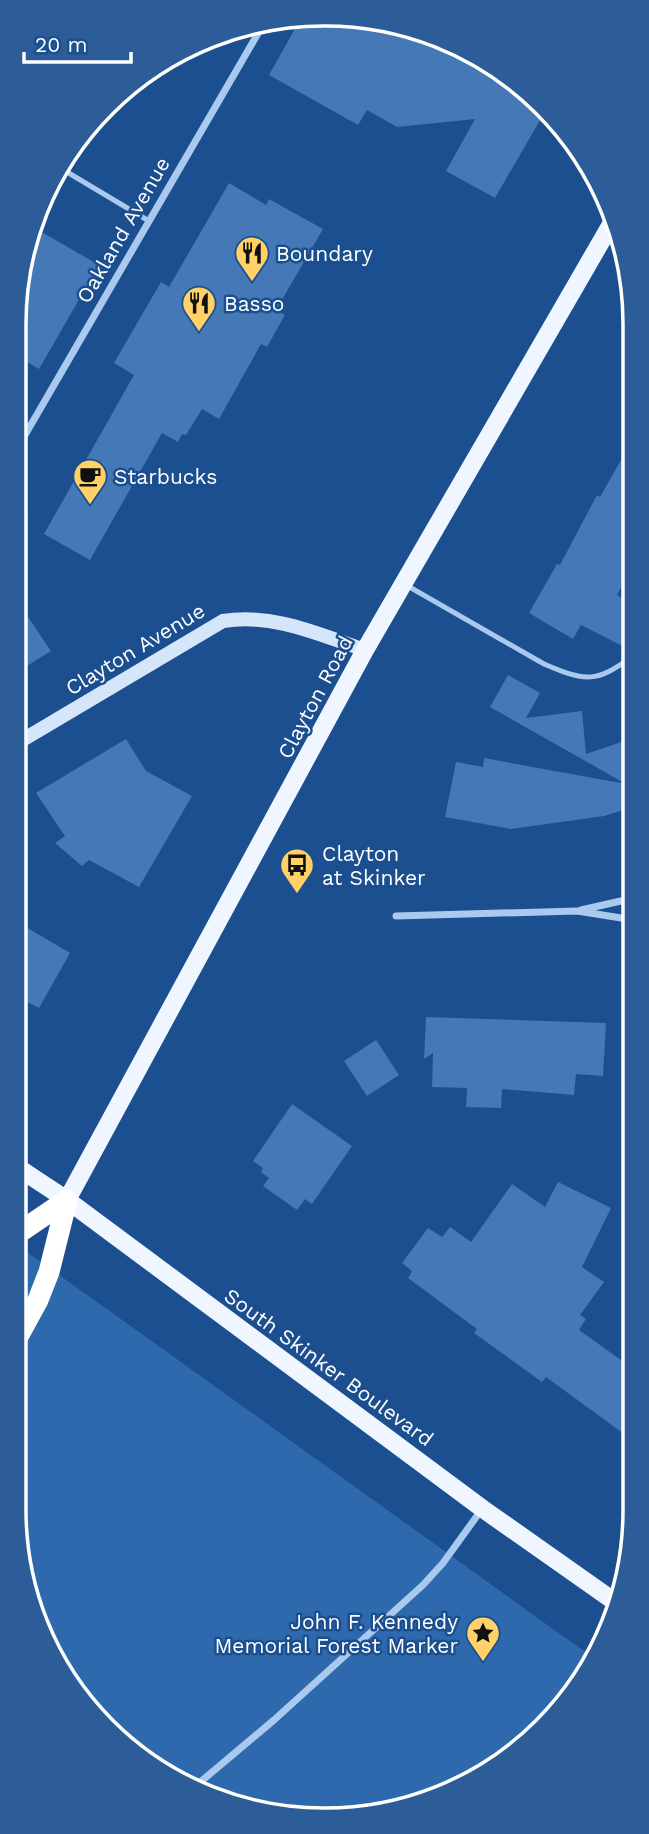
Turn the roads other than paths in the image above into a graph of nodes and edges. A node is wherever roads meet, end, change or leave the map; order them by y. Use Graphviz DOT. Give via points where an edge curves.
graph roads {
  1 [pos="258,34"];
  2 [pos="68,172"];
  3 [pos="149,221"];
  4 [pos="608,231"];
  5 [pos="26,433"];
  6 [pos="404,584"];
  7 [pos="365,650"];
  8 [pos="623,663"];
  9 [pos="26,738"];
  10 [pos="623,901"];
  11 [pos="577,911"];
  12 [pos="396,916"];
  13 [pos="623,918"];
  14 [pos="26,1173"];
  15 [pos="67,1200"];
  16 [pos="26,1228"];
  17 [pos="26,1322"];
  18 [pos="483,1509"];
  19 [pos="609,1598"];
  20 [pos="202,1781"];
  1 -- 3 [label="street, Oakland Avenue"];
  2 -- 3 [label="lane"];
  3 -- 5 [label="street, Oakland Avenue"];
  4 -- 6 [label="main road, Clayton Road"];
  6 -- 7 [label="main road, Clayton Road"];
  6 -- 8 [label="lane" via="565,673 588,679"];
  7 -- 9 [label="street, Clayton Avenue" via="273,620 223,621"];
  7 -- 15 [label="main road, Clayton Road"];
  10 -- 11 [label="street"];
  11 -- 12 [label="street"];
  11 -- 13 [label="street"];
  14 -- 15 [label="main road, South Skinker Boulevard"];
  15 -- 16 [label="highway"];
  15 -- 17 [label="highway" via="45,1282"];
  15 -- 18 [label="main road, South Skinker Boulevard"];
  18 -- 19 [label="main road, South Skinker Boulevard"];
  18 -- 20 [label="street" via="423,1585"];
}
